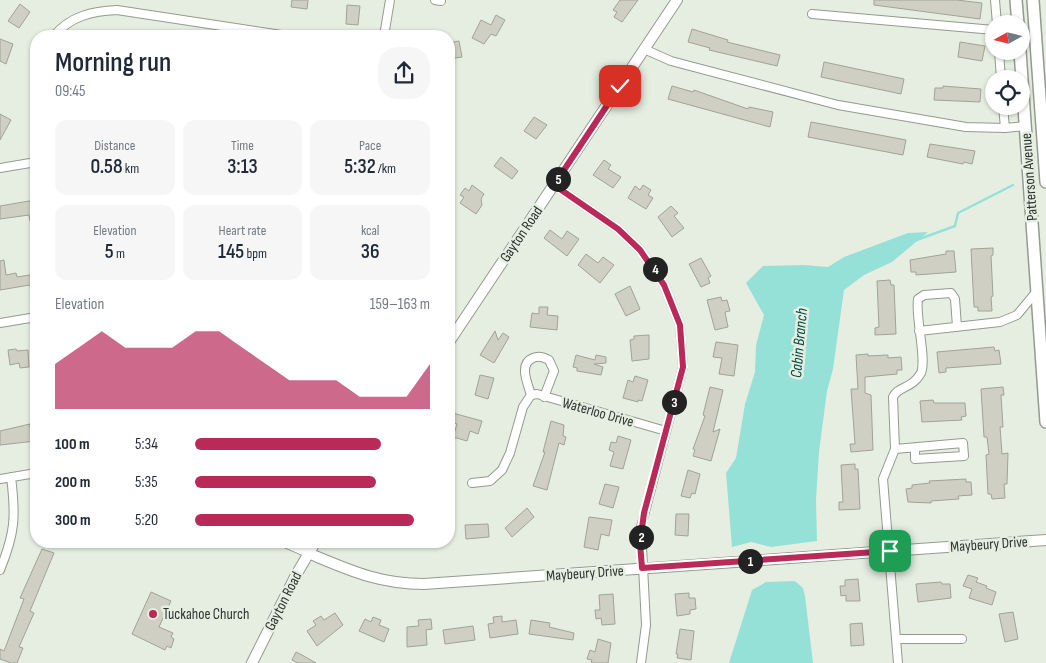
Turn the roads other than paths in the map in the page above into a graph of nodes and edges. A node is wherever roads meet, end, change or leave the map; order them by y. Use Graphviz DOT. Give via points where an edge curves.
graph roads {
  1 [pos="390,0"];
  2 [pos="677,0"];
  3 [pos="995,0"];
  4 [pos="1016,0"];
  5 [pos="1033,0"];
  6 [pos="812,14"];
  7 [pos="996,15"];
  8 [pos="1017,15"];
  9 [pos="985,29"];
  10 [pos="61,30"];
  11 [pos="249,30"];
  12 [pos="385,30"];
  13 [pos="644,49"];
  14 [pos="1021,60"];
  15 [pos="1003,115"];
  16 [pos="1026,126"];
  17 [pos="1004,128"];
  18 [pos="30,163"];
  19 [pos="0,168"];
  20 [pos="1046,182"];
  21 [pos="554,185"];
  22 [pos="1037,291"];
  23 [pos="30,319"];
  24 [pos="0,323"];
  25 [pos="957,327"];
  26 [pos="920,331"];
  27 [pos="455,333"];
  28 [pos="531,395"];
  29 [pos="544,396"];
  30 [pos="1046,422"];
  31 [pos="666,431"];
  32 [pos="915,448"];
  33 [pos="895,450"];
  34 [pos="30,474"];
  35 [pos="11,477"];
  36 [pos="0,479"];
  37 [pos="472,483"];
  38 [pos="1046,540"];
  39 [pos="296,548"];
  40 [pos="311,548"];
  41 [pos="890,551"];
  42 [pos="308,553"];
  43 [pos="642,568"];
  44 [pos="0,570"];
  45 [pos="896,639"];
  46 [pos="962,639"];
  47 [pos="252,663"];
  48 [pos="641,663"];
  49 [pos="898,663"];
  1 -- 12 [label="street"];
  2 -- 13 [label="street, Gayton Road"];
  3 -- 7 [label="street"];
  4 -- 8 [label="main road"];
  5 -- 20 [label="main road, Patterson Avenue"];
  6 -- 9 [label="street"];
  10 -- 11 [label="street" via="83,15 117,10"];
  13 -- 17 [label="street" via="671,61 838,105 966,127"];
  13 -- 21 [label="street, Gayton Road"];
  14 -- 16 [label="main road, Patterson Avenue"];
  15 -- 17 [label="street"];
  16 -- 17 [label="street"];
  16 -- 22 [label="main road, Patterson Avenue"];
  18 -- 19 [label="street"];
  21 -- 27 [label="street, Gayton Road"];
  21 -- 31 [label="street" via="629,238 650,262 671,297 684,351"];
  22 -- 25 [label="street" via="1013,317 1000,322"];
  22 -- 30 [label="main road, Patterson Avenue"];
  23 -- 24 [label="street"];
  25 -- 26 [label="street"];
  25 -- 26 [label="street" via="955,299 951,293 924,295 918,299"];
  26 -- 33 [label="street" via="922,369 914,383 898,390 893,397"];
  28 -- 29 [label="street, Waterloo Drive"];
  28 -- 29 [label="street" via="526,366 540,356 549,360 554,371"];
  28 -- 37 [label="street" via="523,408 502,470 490,482"];
  29 -- 31 [label="street, Waterloo Drive"];
  31 -- 43 [label="street" via="641,527"];
  32 -- 32 [label="street" via="916,459 964,456 963,443"];
  32 -- 33 [label="street"];
  33 -- 41 [label="street" via="883,478"];
  34 -- 35 [label="street"];
  35 -- 36 [label="street"];
  35 -- 44 [label="street" via="15,520"];
  38 -- 41 [label="street, Maybeury Drive"];
  39 -- 42 [label="street"];
  40 -- 42 [label="street, Gayton Road"];
  41 -- 43 [label="street, Maybeury Drive"];
  41 -- 45 [label="street"];
  42 -- 43 [label="street, Maybeury Drive" via="364,577 407,584"];
  42 -- 47 [label="street, Gayton Road"];
  43 -- 48 [label="street" via="646,626"];
  45 -- 46 [label="street"];
  45 -- 49 [label="street"];
}
